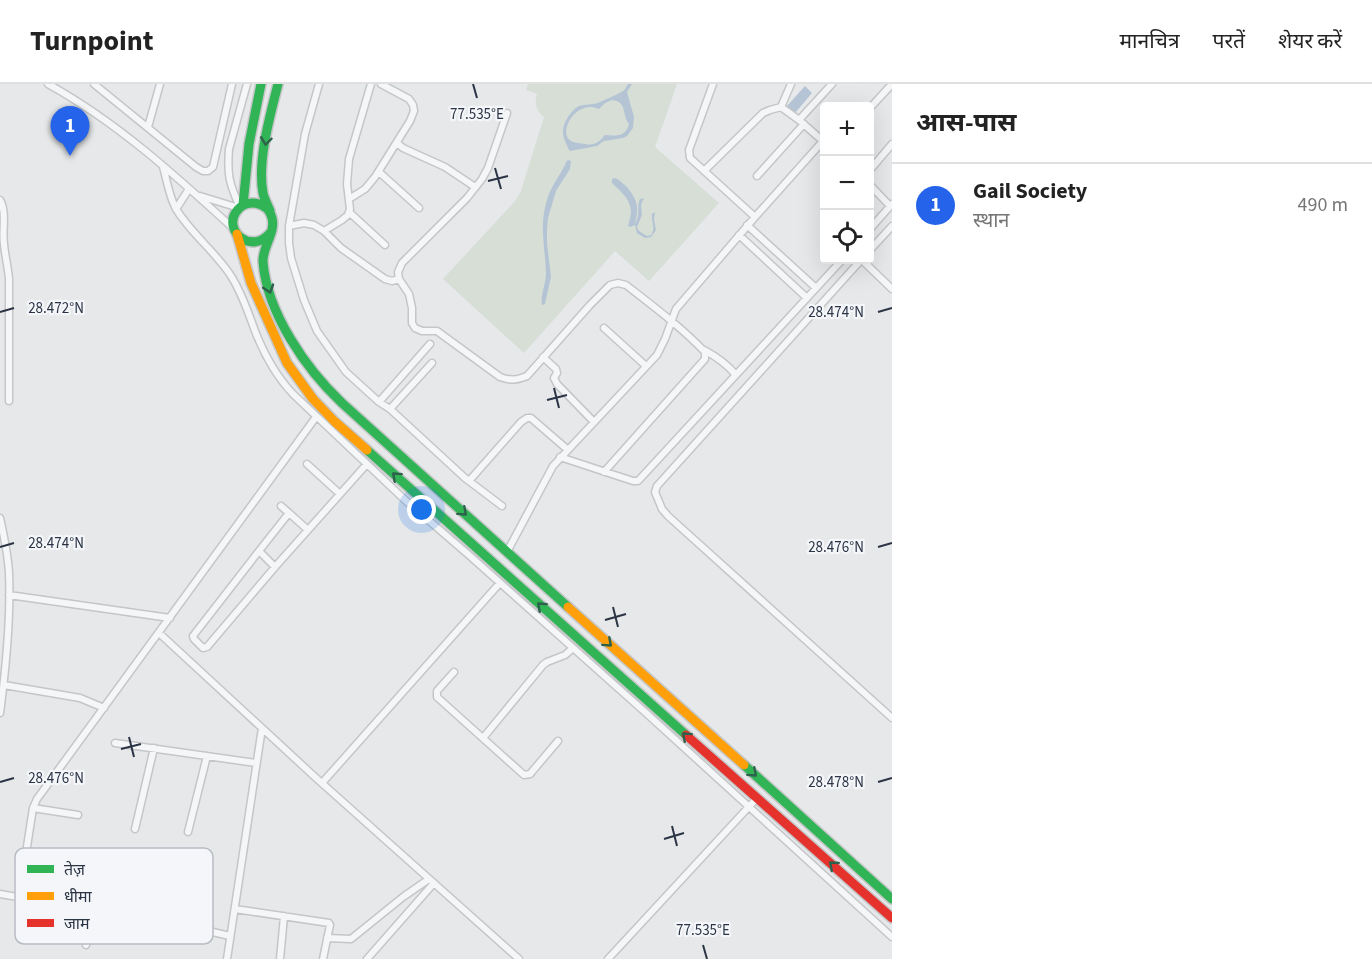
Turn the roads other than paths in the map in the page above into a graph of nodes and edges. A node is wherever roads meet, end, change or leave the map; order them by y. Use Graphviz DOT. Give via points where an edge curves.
graph roads {
  1 [pos="48,84"];
  2 [pos="160,84"];
  3 [pos="232,84"];
  4 [pos="247,84"];
  5 [pos="261,84"];
  6 [pos="278,84"];
  7 [pos="319,84"];
  8 [pos="371,84"];
  9 [pos="381,84"];
  10 [pos="713,84"];
  11 [pos="791,84"];
  12 [pos="831,84"];
  13 [pos="892,84"];
  14 [pos="97,85"];
  15 [pos="874,104"];
  16 [pos="781,107"];
  17 [pos="507,113"];
  18 [pos="802,122"];
  19 [pos="148,127"];
  20 [pos="820,138"];
  21 [pos="397,143"];
  22 [pos="892,144"];
  23 [pos="820,146"];
  24 [pos="874,165"];
  25 [pos="163,167"];
  26 [pos="704,171"];
  27 [pos="379,172"];
  28 [pos="757,176"];
  29 [pos="475,188"];
  30 [pos="189,189"];
  31 [pos="874,189"];
  32 [pos="196,195"];
  33 [pos="349,199"];
  34 [pos="0,200"];
  35 [pos="891,205"];
  36 [pos="241,207"];
  37 [pos="419,208"];
  38 [pos="176,209"];
  39 [pos="349,212"];
  40 [pos="272,214"];
  41 [pos="755,217"];
  42 [pos="874,224"];
  43 [pos="747,225"];
  44 [pos="289,226"];
  45 [pos="892,226"];
  46 [pos="324,231"];
  47 [pos="235,232"];
  48 [pos="271,232"];
  49 [pos="739,235"];
  50 [pos="385,245"];
  51 [pos="874,246"];
  52 [pos="774,249"];
  53 [pos="765,259"];
  54 [pos="838,264"];
  55 [pos="857,264"];
  56 [pos="865,264"];
  57 [pos="399,279"];
  58 [pos="816,288"];
  59 [pos="892,289"];
  60 [pos="807,298"];
  61 [pos="671,321"];
  62 [pos="604,328"];
  63 [pos="430,344"];
  64 [pos="703,350"];
  65 [pos="281,351"];
  66 [pos="267,357"];
  67 [pos="543,357"];
  68 [pos="432,363"];
  69 [pos="646,366"];
  70 [pos="736,375"];
  71 [pos="9,401"];
  72 [pos="380,402"];
  73 [pos="390,409"];
  74 [pos="316,417"];
  75 [pos="594,422"];
  76 [pos="568,450"];
  77 [pos="560,457"];
  78 [pos="307,464"];
  79 [pos="366,465"];
  80 [pos="604,472"];
  81 [pos="469,481"];
  82 [pos="340,494"];
  83 [pos="280,506"];
  84 [pos="502,506"];
  85 [pos="289,513"];
  86 [pos="0,518"];
  87 [pos="308,530"];
  88 [pos="2,538"];
  89 [pos="259,551"];
  90 [pos="507,552"];
  91 [pos="275,567"];
  92 [pos="500,584"];
  93 [pos="9,595"];
  94 [pos="170,618"];
  95 [pos="159,633"];
  96 [pos="573,648"];
  97 [pos="454,672"];
  98 [pos="4,685"];
  99 [pos="104,708"];
  100 [pos="0,713"];
  101 [pos="892,718"];
  102 [pos="262,728"];
  103 [pos="483,738"];
  104 [pos="558,741"];
  105 [pos="115,743"];
  106 [pos="154,748"];
  107 [pos="207,756"];
  108 [pos="256,763"];
  109 [pos="322,783"];
  110 [pos="757,798"];
  111 [pos="750,807"];
  112 [pos="33,808"];
  113 [pos="78,815"];
  114 [pos="135,829"];
  115 [pos="188,832"];
  116 [pos="27,848"];
  117 [pos="431,881"];
  118 [pos="858,888"];
  119 [pos="0,894"];
  120 [pos="15,896"];
  121 [pos="849,898"];
  122 [pos="892,899"];
  123 [pos="235,909"];
  124 [pos="284,916"];
  125 [pos="892,918"];
  126 [pos="213,933"];
  127 [pos="230,936"];
  128 [pos="892,937"];
  129 [pos="327,938"];
  130 [pos="227,959"];
  131 [pos="280,959"];
  132 [pos="323,959"];
  133 [pos="367,959"];
  134 [pos="519,959"];
  135 [pos="608,959"];
  1 -- 25 [label="street" via="120,131"];
  2 -- 19 [label="street"];
  3 -- 19 [label="street" via="213,166 208,171 196,167"];
  4 -- 36 [label="street" via="228,160 230,183"];
  5 -- 36 [label="street" via="250,128"];
  6 -- 40 [label="street, one-way" via="266,137 263,173 263,195"];
  7 -- 44 [label="street" via="305,134"];
  8 -- 33 [label="street" via="349,159"];
  9 -- 21 [label="street" via="409,99 414,111"];
  10 -- 26 [label="street" via="689,150 690,158"];
  11 -- 16 [label="street"];
  12 -- 18 [label="street"];
  13 -- 15 [label="street"];
  14 -- 19 [label="street"];
  16 -- 18 [label="street"];
  16 -- 26 [label="street" via="763,113"];
  17 -- 29 [label="street" via="488,168"];
  18 -- 20 [label="street"];
  18 -- 28 [label="street"];
  21 -- 27 [label="street"];
  21 -- 29 [label="street" via="445,167"];
  22 -- 24 [label="street"];
  23 -- 41 [label="street"];
  25 -- 30 [label="street"];
  25 -- 38 [label="street"];
  26 -- 41 [label="street"];
  27 -- 33 [label="street" via="365,189"];
  27 -- 37 [label="street"];
  29 -- 57 [label="street" via="402,263"];
  30 -- 32 [label="street"];
  30 -- 38 [label="street"];
  31 -- 35 [label="street"];
  32 -- 36 [label="street"];
  32 -- 47 [label="street"];
  33 -- 39 [label="street"];
  34 -- 71 [label="street" via="9,279"];
  35 -- 42 [label="street"];
  36 -- 40 [label="street" via="259,203"];
  36 -- 47 [label="street" via="233,221"];
  38 -- 66 [label="street" via="231,276"];
  39 -- 46 [label="street"];
  39 -- 50 [label="street"];
  40 -- 48 [label="street"];
  41 -- 43 [label="street"];
  43 -- 49 [label="street"];
  43 -- 52 [label="street"];
  44 -- 46 [label="street" via="304,223"];
  44 -- 72 [label="street" via="291,258 317,330 346,372"];
  45 -- 51 [label="street"];
  46 -- 57 [label="street" via="385,279"];
  47 -- 48 [label="street" via="254,243"];
  47 -- 65 [label="street" via="251,283"];
  48 -- 90 [label="street, one-way" via="262,260 266,279 273,302 303,357 351,411"];
  49 -- 53 [label="street"];
  49 -- 61 [label="street" via="676,309"];
  52 -- 53 [label="street"];
  52 -- 58 [label="street"];
  53 -- 60 [label="street"];
  54 -- 58 [label="street"];
  55 -- 101 [label="street" via="655,492 668,516"];
  56 -- 59 [label="street"];
  57 -- 67 [label="street" via="409,294 415,328 422,332 437,331 500,377 510,381 527,376"];
  58 -- 60 [label="street"];
  60 -- 70 [label="street"];
  61 -- 64 [label="street"];
  61 -- 67 [label="street" via="626,285 610,285"];
  61 -- 69 [label="street" via="666,339"];
  62 -- 69 [label="street"];
  63 -- 72 [label="street"];
  64 -- 70 [label="street"];
  64 -- 80 [label="street" via="705,359"];
  65 -- 66 [label="street"];
  110 -- 65 [label="street, one-way" via="334,421 313,399"];
  66 -- 74 [label="street" via="283,383"];
  67 -- 75 [label="street" via="556,369 557,384"];
  68 -- 73 [label="street"];
  69 -- 75 [label="street"];
  70 -- 80 [label="street" via="638,481"];
  72 -- 73 [label="street"];
  73 -- 81 [label="street"];
  74 -- 79 [label="street"];
  74 -- 94 [label="street"];
  75 -- 76 [label="street"];
  76 -- 77 [label="street"];
  76 -- 81 [label="street" via="531,418 526,418"];
  77 -- 80 [label="street"];
  77 -- 90 [label="street" via="547,474"];
  78 -- 82 [label="street"];
  79 -- 82 [label="street"];
  79 -- 92 [label="street"];
  81 -- 84 [label="street"];
  82 -- 87 [label="street"];
  83 -- 85 [label="street"];
  85 -- 87 [label="street"];
  85 -- 89 [label="street"];
  86 -- 88 [label="street"];
  87 -- 91 [label="street"];
  88 -- 93 [label="street"];
  89 -- 91 [label="street"];
  89 -- 91 [label="street" via="194,636 203,648"];
  90 -- 122 [label="street, one-way"];
  92 -- 96 [label="street"];
  92 -- 109 [label="street"];
  93 -- 94 [label="street"];
  93 -- 98 [label="street"];
  94 -- 95 [label="street"];
  95 -- 99 [label="street"];
  95 -- 102 [label="street"];
  96 -- 103 [label="street" via="543,665"];
  96 -- 111 [label="street"];
  97 -- 103 [label="street" via="437,691 437,697"];
  98 -- 99 [label="street" via="80,698"];
  98 -- 100 [label="street"];
  99 -- 112 [label="street"];
  102 -- 108 [label="street"];
  102 -- 109 [label="street"];
  103 -- 104 [label="street" via="526,776"];
  105 -- 106 [label="street"];
  106 -- 107 [label="street"];
  106 -- 114 [label="street"];
  107 -- 108 [label="street"];
  107 -- 115 [label="street"];
  108 -- 123 [label="street"];
  109 -- 117 [label="street"];
  110 -- 111 [label="street"];
  118 -- 110 [label="street, one-way"];
  111 -- 121 [label="street"];
  111 -- 135 [label="street"];
  112 -- 113 [label="street"];
  112 -- 116 [label="street"];
  117 -- 129 [label="street" via="403,897 351,939"];
  117 -- 133 [label="street"];
  117 -- 134 [label="street"];
  118 -- 121 [label="street"];
  118 -- 125 [label="street"];
  119 -- 120 [label="street"];
  121 -- 128 [label="street"];
  123 -- 124 [label="street"];
  123 -- 127 [label="street"];
  124 -- 129 [label="street" via="329,923"];
  124 -- 131 [label="street"];
  126 -- 127 [label="street"];
  127 -- 130 [label="street"];
  129 -- 132 [label="street"];
}
